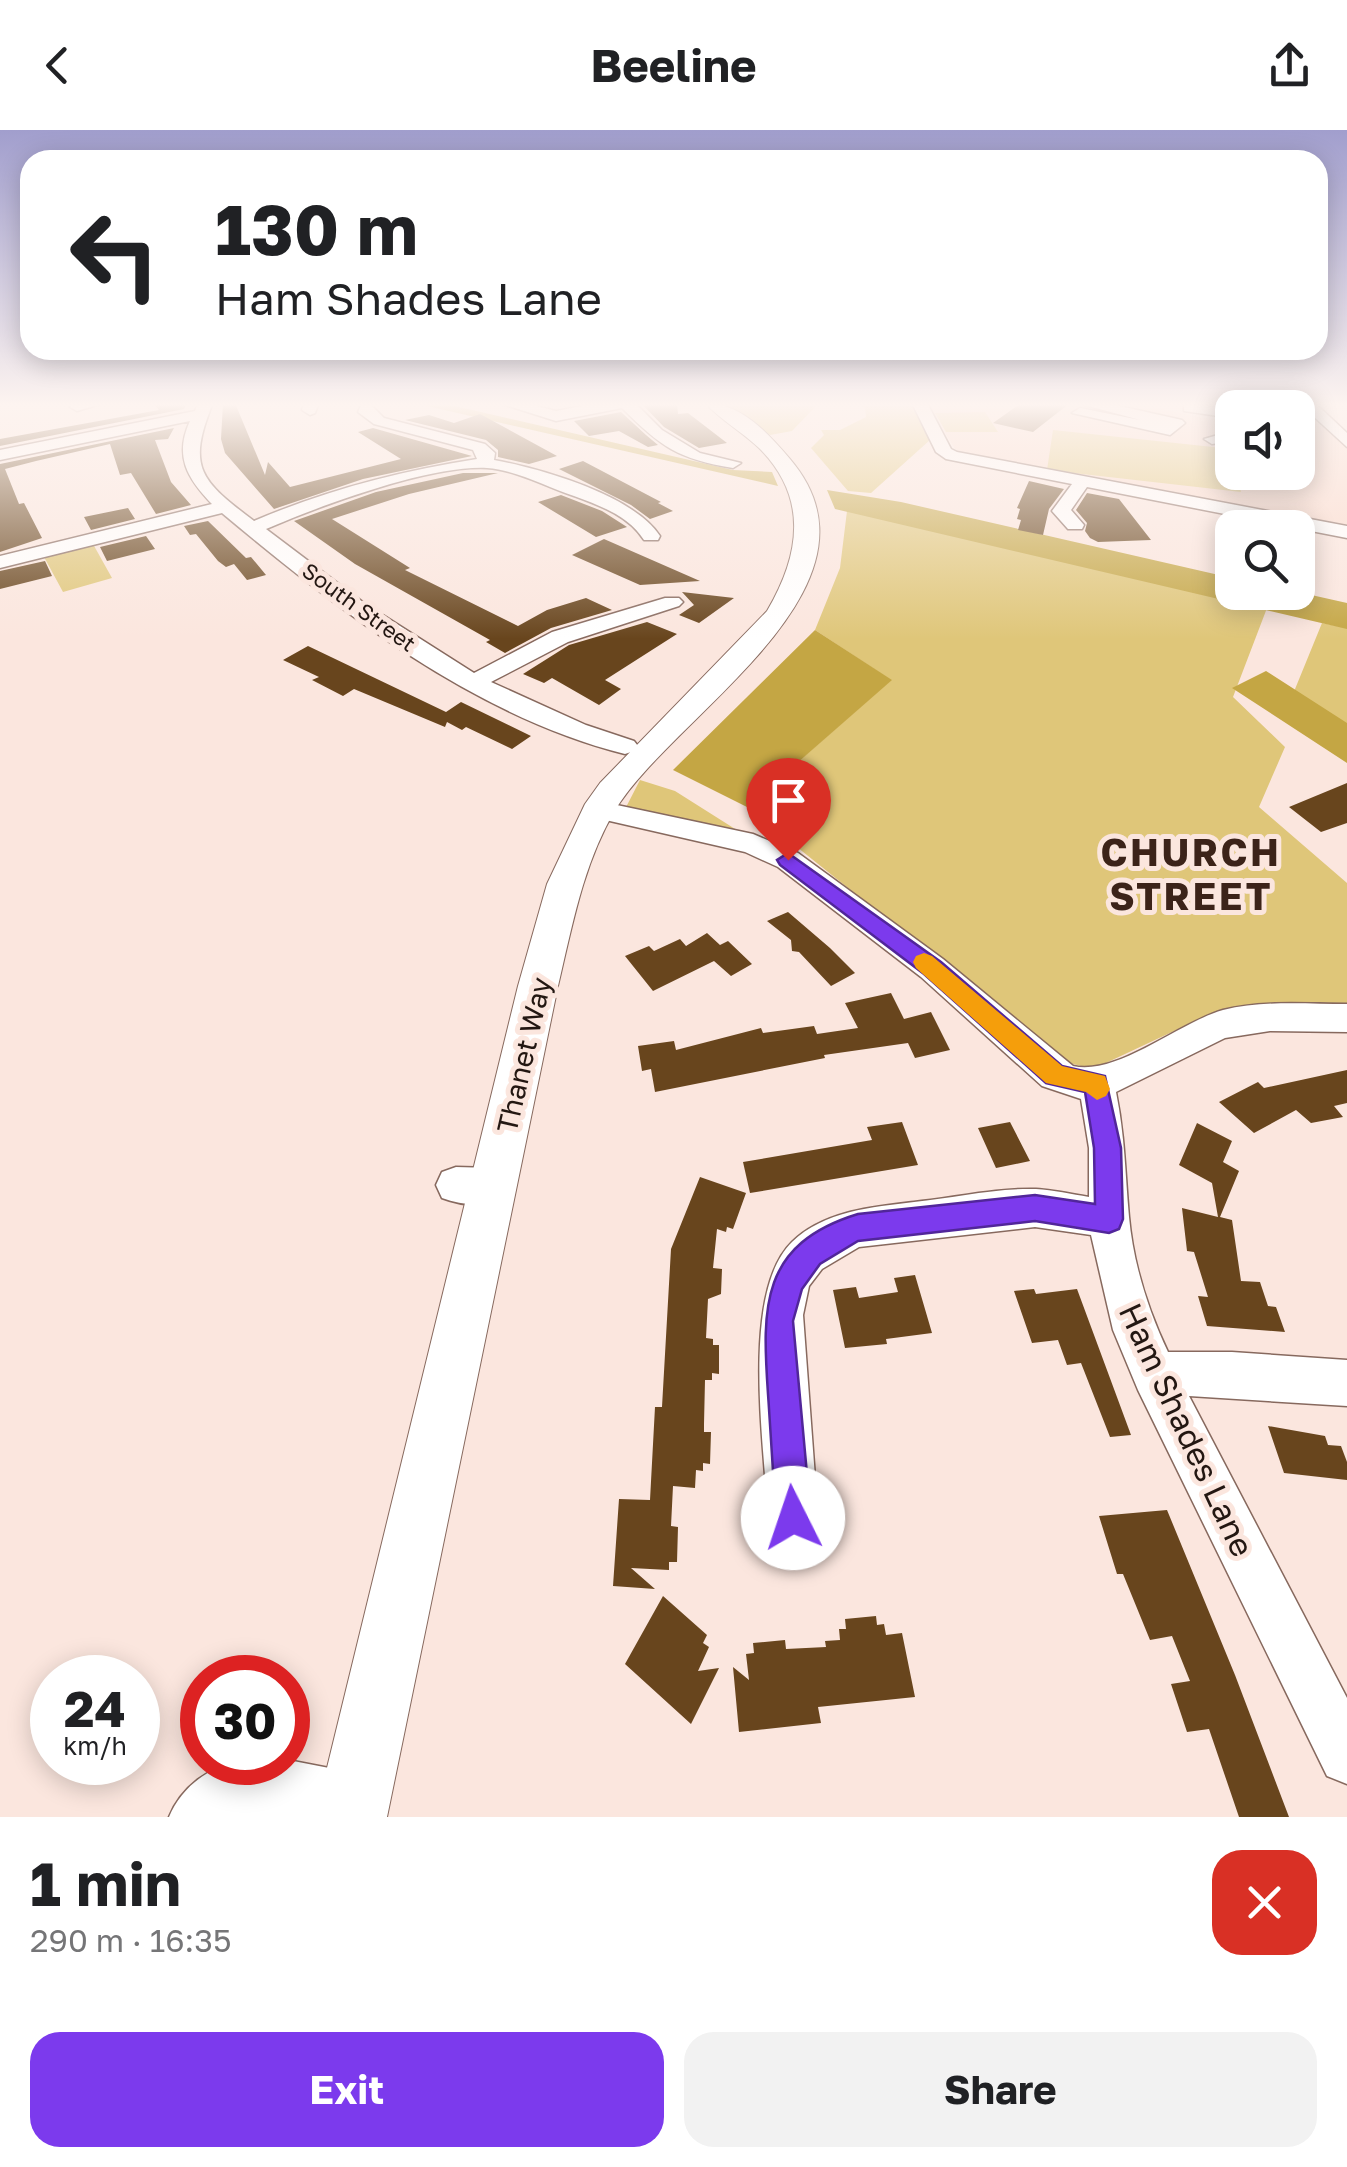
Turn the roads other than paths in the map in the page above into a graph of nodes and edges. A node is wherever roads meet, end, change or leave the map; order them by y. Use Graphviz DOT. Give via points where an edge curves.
graph roads {
  1 [pos="205,482"];
  2 [pos="387,482"];
  3 [pos="550,482"];
  4 [pos="797,482"];
  5 [pos="1082,482"];
  6 [pos="227,506"];
  7 [pos="1102,523"];
  8 [pos="1076,524"];
  9 [pos="252,528"];
  10 [pos="1347,532"];
  11 [pos="1055,534"];
  12 [pos="651,536"];
  13 [pos="0,562"];
  14 [pos="654,603"];
  15 [pos="474,682"];
  16 [pos="620,739"];
  17 [pos="598,810"];
  18 [pos="1347,1018"];
  19 [pos="1096,1084"];
  20 [pos="1109,1219"];
  21 [pos="1154,1374"];
  22 [pos="1347,1383"];
  23 [pos="793,1518"];
  24 [pos="1347,1756"];
  25 [pos="353,1810"];
  26 [pos="198,1817"];
  1 -- 6 [label="street, South Street"];
  2 -- 9 [label="street"];
  3 -- 12 [label="street" via="604,501 642,522"];
  4 -- 17 [label="main road, Thanet Way" via="810,537 786,603"];
  5 -- 8 [label="street" via="1061,511"];
  5 -- 10 [label="street"];
  6 -- 9 [label="street, South Street"];
  6 -- 13 [label="street"];
  7 -- 8 [label="street"];
  8 -- 11 [label="street" via="1071,536"];
  9 -- 15 [label="street, South Street" via="365,616"];
  14 -- 15 [label="street" via="560,637"];
  15 -- 16 [label="street, South Street" via="546,718"];
  17 -- 19 [label="street" via="753,844 788,860 932,968 1055,1075"];
  17 -- 25 [label="main road, Thanet Way" via="570,872 474,1186"];
  18 -- 19 [label="street" via="1226,1023"];
  19 -- 20 [label="street, Ham Shades Lane" via="1108,1148"];
  20 -- 21 [label="street, Ham Shades Lane" via="1122,1294"];
  20 -- 23 [label="street" via="1035,1208 858,1228 810,1254 789,1282 778,1321"];
  21 -- 22 [label="street"];
  21 -- 24 [label="street, Ham Shades Lane"];
  25 -- 26 [label="street" via="250,1785 212,1802"];
}
